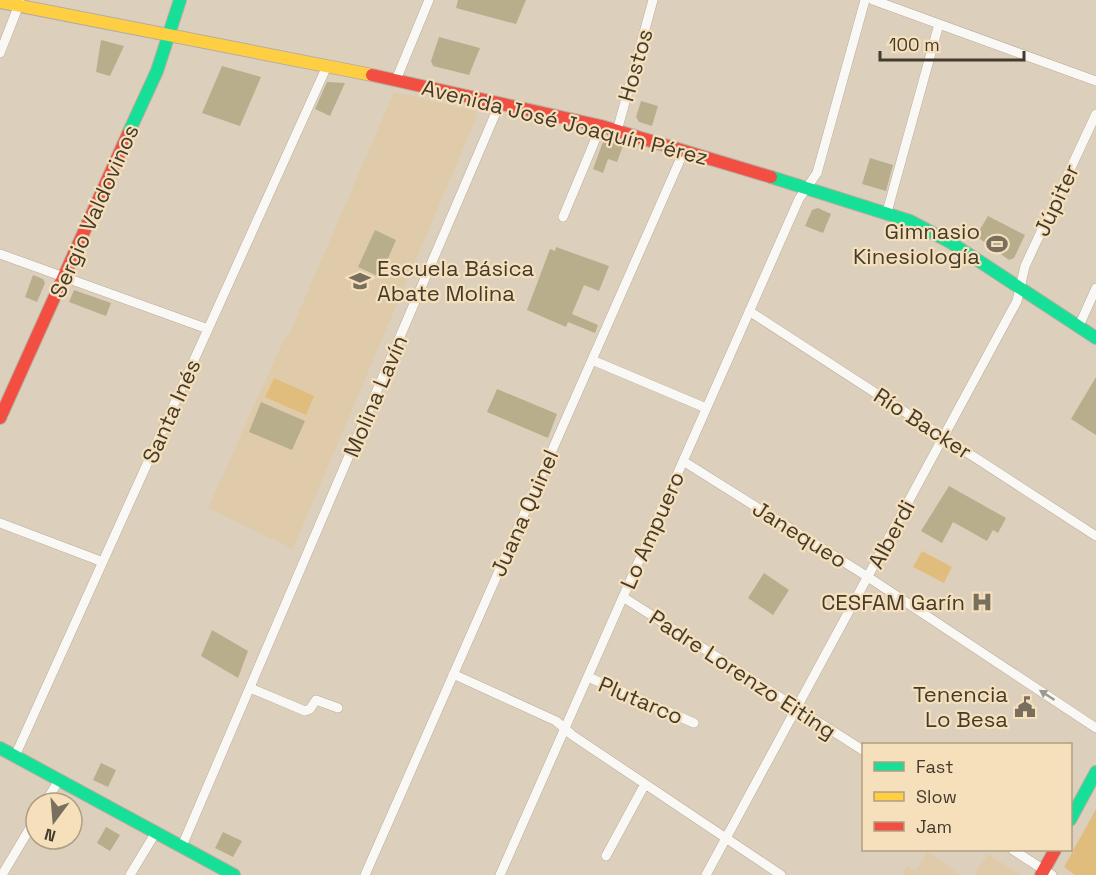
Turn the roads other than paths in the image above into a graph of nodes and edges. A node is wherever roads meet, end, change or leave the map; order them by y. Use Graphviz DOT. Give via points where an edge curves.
graph roads {
  1 [pos="180,0"];
  2 [pos="429,0"];
  3 [pos="653,0"];
  4 [pos="866,0"];
  5 [pos="873,0"];
  6 [pos="0,2"];
  7 [pos="20,2"];
  8 [pos="939,24"];
  9 [pos="171,34"];
  10 [pos="0,53"];
  11 [pos="327,66"];
  12 [pos="396,80"];
  13 [pos="1096,81"];
  14 [pos="500,103"];
  15 [pos="1096,114"];
  16 [pos="601,126"];
  17 [pos="617,131"];
  18 [pos="684,151"];
  19 [pos="807,188"];
  20 [pos="887,212"];
  21 [pos="563,217"];
  22 [pos="0,254"];
  23 [pos="64,278"];
  24 [pos="1021,287"];
  25 [pos="1096,288"];
  26 [pos="749,311"];
  27 [pos="1078,326"];
  28 [pos="208,329"];
  29 [pos="1096,338"];
  30 [pos="592,360"];
  31 [pos="706,408"];
  32 [pos="0,418"];
  33 [pos="943,436"];
  34 [pos="683,461"];
  35 [pos="0,523"];
  36 [pos="1096,536"];
  37 [pos="103,562"];
  38 [pos="868,577"];
  39 [pos="623,597"];
  40 [pos="453,674"];
  41 [pos="588,677"];
  42 [pos="250,688"];
  43 [pos="338,708"];
  44 [pos="797,708"];
  45 [pos="694,723"];
  46 [pos="565,728"];
  47 [pos="1096,728"];
  48 [pos="0,748"];
  49 [pos="862,750"];
  50 [pos="15,756"];
  51 [pos="1096,772"];
  52 [pos="59,780"];
  53 [pos="645,784"];
  54 [pos="52,791"];
  55 [pos="1072,818"];
  56 [pos="156,832"];
  57 [pos="24,838"];
  58 [pos="726,838"];
  59 [pos="182,846"];
  60 [pos="1015,851"];
  61 [pos="1053,851"];
  62 [pos="606,856"];
  63 [pos="1045,873"];
  64 [pos="2,875"];
  65 [pos="130,875"];
  66 [pos="234,875"];
  67 [pos="365,875"];
  68 [pos="500,875"];
  69 [pos="706,875"];
  70 [pos="780,875"];
  1 -- 9 [label="main road, Sergio Valdovinos"];
  2 -- 12 [label="street"];
  3 -- 17 [label="street, Hostos"];
  4 -- 19 [label="street, Lo Ampuero" via="817,173"];
  5 -- 8 [label="street"];
  6 -- 7 [label="main road, Avenida José Joaquín Pérez"];
  7 -- 9 [label="main road, Avenida José Joaquín Pérez"];
  7 -- 10 [label="street"];
  8 -- 13 [label="street"];
  8 -- 20 [label="street"];
  9 -- 11 [label="main road, Avenida José Joaquín Pérez"];
  9 -- 23 [label="main road, Sergio Valdovinos"];
  11 -- 12 [label="main road, Avenida José Joaquín Pérez"];
  11 -- 28 [label="street, Santa Inés"];
  12 -- 14 [label="main road, Avenida José Joaquín Pérez"];
  14 -- 16 [label="main road, Avenida José Joaquín Pérez"];
  14 -- 42 [label="street, Molina Lavín"];
  15 -- 24 [label="street, Júpiter" via="1025,266"];
  16 -- 17 [label="main road, Avenida José Joaquín Pérez"];
  16 -- 21 [label="street"];
  17 -- 18 [label="main road, Avenida José Joaquín Pérez"];
  18 -- 19 [label="main road, Avenida José Joaquín Pérez"];
  18 -- 30 [label="street, Juana Quinel"];
  19 -- 20 [label="main road, Avenida José Joaquín Pérez"];
  19 -- 26 [label="street, Lo Ampuero"];
  20 -- 24 [label="main road, Avenida José Joaquín Pérez" via="950,242"];
  22 -- 23 [label="street"];
  23 -- 28 [label="street"];
  23 -- 32 [label="main road, Sergio Valdovinos"];
  24 -- 27 [label="main road, Avenida José Joaquín Pérez"];
  24 -- 33 [label="street, Alberdi"];
  25 -- 27 [label="street"];
  26 -- 31 [label="street, Lo Ampuero"];
  26 -- 33 [label="street, Río Backer"];
  27 -- 29 [label="main road, Avenida José Joaquín Pérez"];
  28 -- 37 [label="street, Santa Inés"];
  30 -- 31 [label="street"];
  30 -- 40 [label="street, Juana Quinel"];
  31 -- 34 [label="street, Lo Ampuero"];
  33 -- 36 [label="street, Río Backer"];
  33 -- 38 [label="street, Alberdi"];
  34 -- 38 [label="street, Janequeo"];
  34 -- 39 [label="street, Lo Ampuero"];
  35 -- 37 [label="street"];
  37 -- 50 [label="street, Santa Inés"];
  38 -- 44 [label="street, Alberdi"];
  47 -- 38 [label="street, Janequeo, one-way"];
  39 -- 41 [label="street, Lo Ampuero"];
  39 -- 44 [label="street, Padre Lorenzo Eiting"];
  40 -- 46 [label="street"];
  40 -- 67 [label="street, Juana Quinel"];
  41 -- 45 [label="street, Plutarco"];
  41 -- 46 [label="street, Lo Ampuero"];
  42 -- 43 [label="street" via="305,711 316,700"];
  42 -- 59 [label="street, Molina Lavín"];
  44 -- 49 [label="street, Padre Lorenzo Eiting"];
  44 -- 58 [label="street, Alberdi"];
  46 -- 53 [label="street"];
  46 -- 68 [label="street, Lo Ampuero"];
  48 -- 50 [label="main road"];
  50 -- 52 [label="main road"];
  51 -- 55 [label="main road"];
  52 -- 54 [label="street"];
  52 -- 56 [label="main road"];
  53 -- 58 [label="street"];
  53 -- 62 [label="street"];
  56 -- 59 [label="main road"];
  56 -- 65 [label="street"];
  57 -- 64 [label="street"];
  58 -- 69 [label="street, Alberdi"];
  58 -- 70 [label="street"];
  59 -- 66 [label="main road"];
  60 -- 63 [label="street"];
  61 -- 63 [label="main road"];
}
